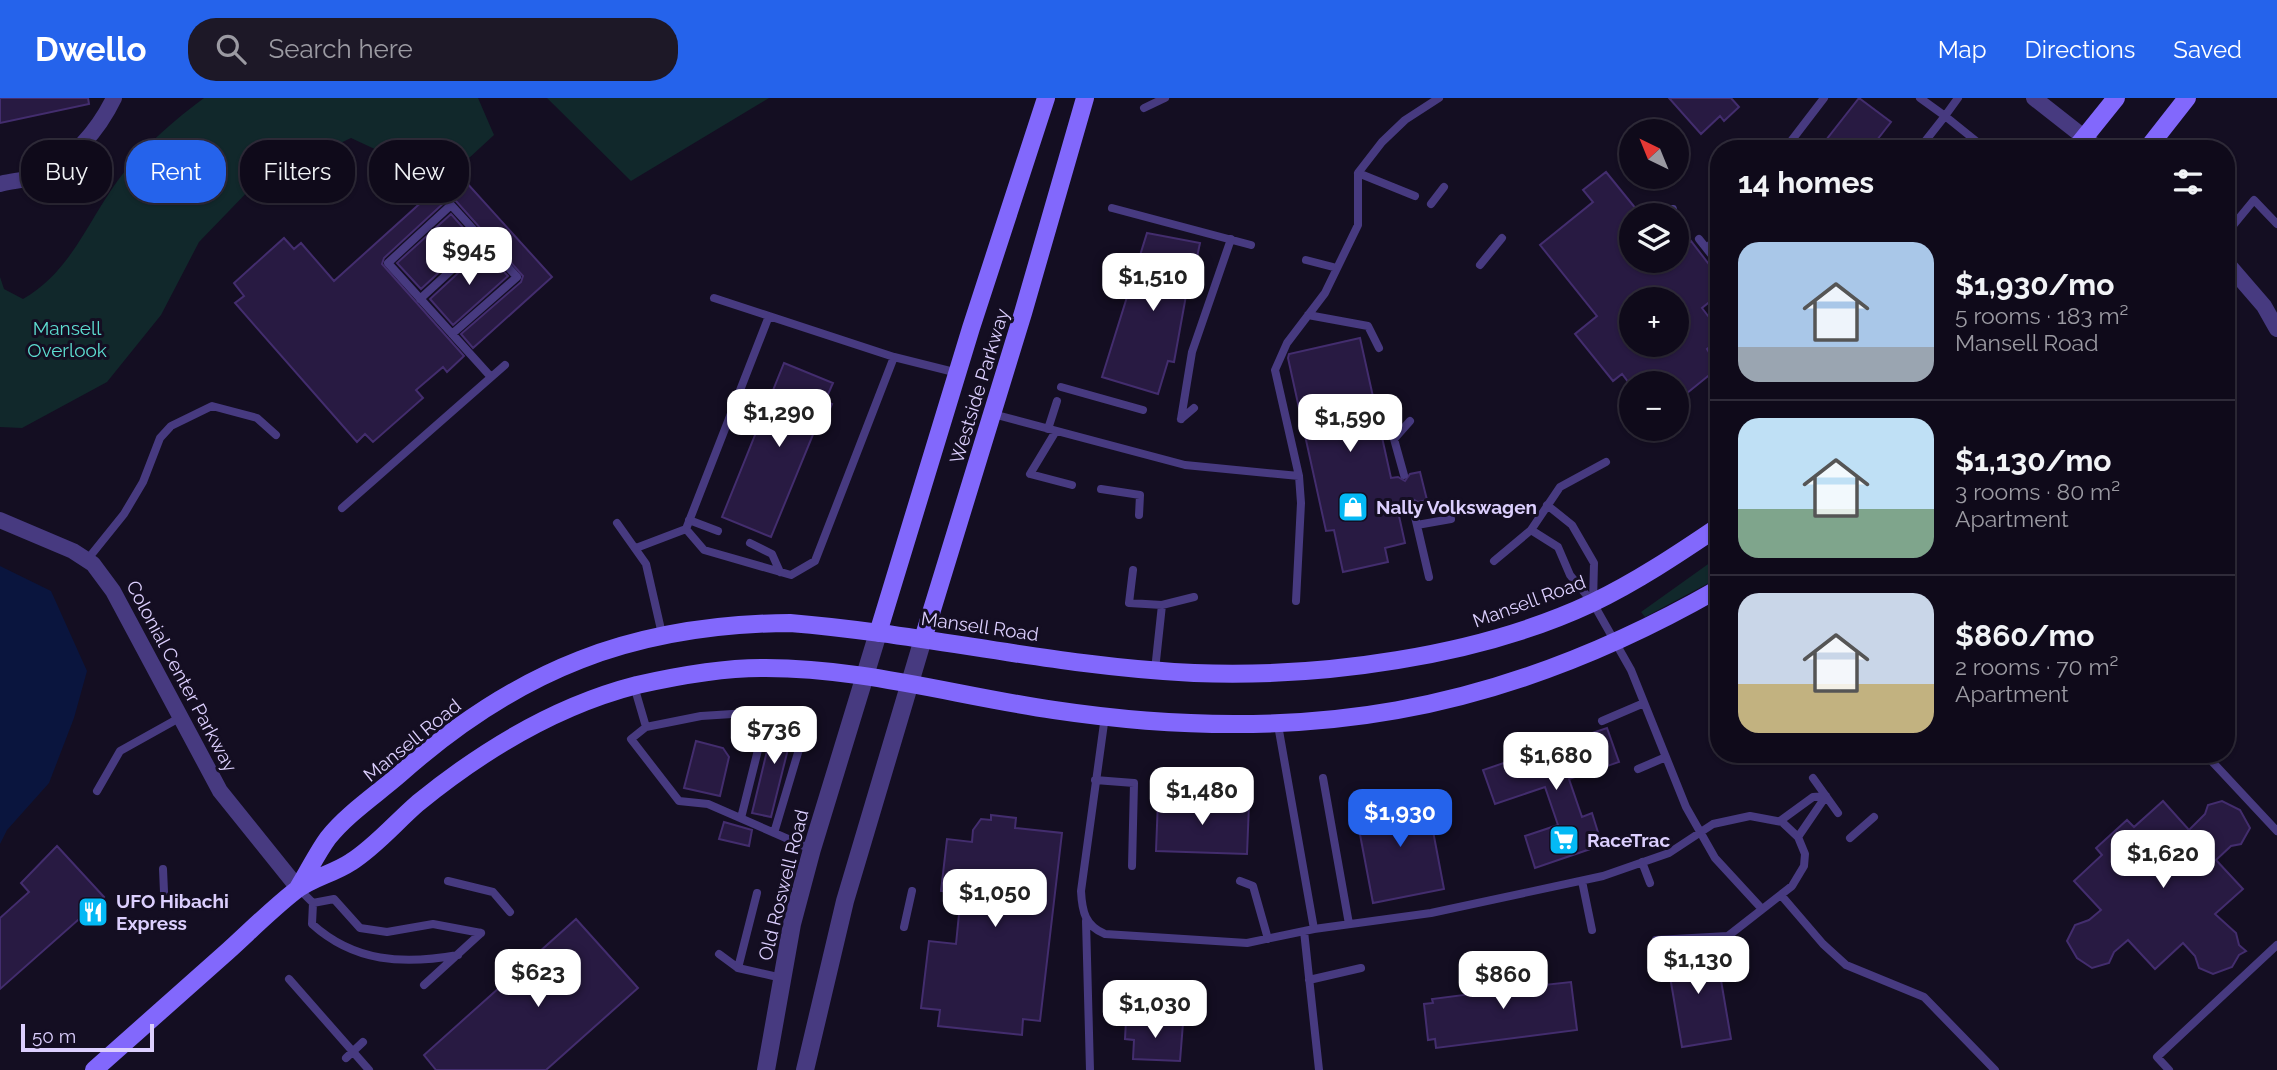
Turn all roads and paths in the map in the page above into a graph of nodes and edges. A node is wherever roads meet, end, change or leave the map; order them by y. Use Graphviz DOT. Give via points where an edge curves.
graph roads {
  1 [pos="114,98"];
  2 [pos="1046,98"];
  3 [pos="1085,98"];
  4 [pos="1165,98"];
  5 [pos="1439,98"];
  6 [pos="1824,98"];
  7 [pos="1920,98"];
  8 [pos="1958,98"];
  9 [pos="2034,98"];
  10 [pos="2116,98"];
  11 [pos="2187,98"];
  12 [pos="1144,108"];
  13 [pos="1945,116"];
  14 [pos="1792,140"];
  15 [pos="1926,140"];
  16 [pos="1975,140"];
  17 [pos="2077,140"];
  18 [pos="2082,140"];
  19 [pos="2154,140"];
  20 [pos="1358,173"];
  21 [pos="0,184"];
  22 [pos="1444,187"];
  23 [pos="1415,196"];
  24 [pos="1431,204"];
  25 [pos="1112,208"];
  26 [pos="2235,222"];
  27 [pos="2277,224"];
  28 [pos="1231,239"];
  29 [pos="1502,239"];
  30 [pos="1699,239"];
  31 [pos="484,240"];
  32 [pos="1251,245"];
  33 [pos="1710,245"];
  34 [pos="1707,249"];
  35 [pos="1710,253"];
  36 [pos="1306,260"];
  37 [pos="1480,265"];
  38 [pos="1337,268"];
  39 [pos="2235,272"];
  40 [pos="714,298"];
  41 [pos="420,299"];
  42 [pos="1308,315"];
  43 [pos="769,316"];
  44 [pos="2277,329"];
  45 [pos="452,334"];
  46 [pos="1379,348"];
  47 [pos="894,357"];
  48 [pos="505,365"];
  49 [pos="958,373"];
  50 [pos="491,377"];
  51 [pos="1061,387"];
  52 [pos="1057,401"];
  53 [pos="1194,408"];
  54 [pos="1143,410"];
  55 [pos="993,414"];
  56 [pos="1410,421"];
  57 [pos="1052,430"];
  58 [pos="276,435"];
  59 [pos="1606,462"];
  60 [pos="1404,475"];
  61 [pos="1299,476"];
  62 [pos="1072,485"];
  63 [pos="1101,489"];
  64 [pos="1412,504"];
  65 [pos="1547,505"];
  66 [pos="342,508"];
  67 [pos="1139,515"];
  68 [pos="1451,519"];
  69 [pos="0,520"];
  70 [pos="617,523"];
  71 [pos="688,524"];
  72 [pos="1417,525"];
  73 [pos="1531,530"];
  74 [pos="718,531"];
  75 [pos="1710,532"];
  76 [pos="750,543"];
  77 [pos="636,548"];
  78 [pos="87,560"];
  79 [pos="1494,561"];
  80 [pos="1133,570"];
  81 [pos="780,572"];
  82 [pos="1429,578"];
  83 [pos="1710,593"];
  84 [pos="1194,597"];
  85 [pos="1296,601"];
  86 [pos="1593,603"];
  87 [pos="1162,605"];
  88 [pos="878,633"];
  89 [pos="662,634"];
  90 [pos="923,639"];
  91 [pos="1616,642"];
  92 [pos="1154,670"];
  93 [pos="865,677"];
  94 [pos="908,684"];
  95 [pos="634,686"];
  96 [pos="1644,703"];
  97 [pos="768,710"];
  98 [pos="1105,716"];
  99 [pos="181,717"];
  100 [pos="1602,721"];
  101 [pos="1278,725"];
  102 [pos="646,727"];
  103 [pos="1666,757"];
  104 [pos="2214,763"];
  105 [pos="1638,769"];
  106 [pos="1813,778"];
  107 [pos="1323,779"];
  108 [pos="1095,780"];
  109 [pos="97,791"];
  110 [pos="1826,796"];
  111 [pos="1838,813"];
  112 [pos="1874,817"];
  113 [pos="741,818"];
  114 [pos="1780,821"];
  115 [pos="2277,831"];
  116 [pos="775,832"];
  117 [pos="1701,834"];
  118 [pos="1798,837"];
  119 [pos="1850,838"];
  120 [pos="812,849"];
  121 [pos="1642,862"];
  122 [pos="1132,866"];
  123 [pos="163,869"];
  124 [pos="448,881"];
  125 [pos="1240,881"];
  126 [pos="1582,881"];
  127 [pos="1650,883"];
  128 [pos="299,888"];
  129 [pos="912,891"];
  130 [pos="164,892"];
  131 [pos="757,892"];
  132 [pos="1781,895"];
  133 [pos="313,903"];
  134 [pos="1762,909"];
  135 [pos="510,912"];
  136 [pos="1086,918"];
  137 [pos="1349,924"];
  138 [pos="904,927"];
  139 [pos="1314,929"];
  140 [pos="1592,930"];
  141 [pos="1304,931"];
  142 [pos="1268,939"];
  143 [pos="1656,940"];
  144 [pos="2277,945"];
  145 [pos="719,954"];
  146 [pos="458,955"];
  147 [pos="738,968"];
  148 [pos="1361,968"];
  149 [pos="782,978"];
  150 [pos="289,979"];
  151 [pos="1309,980"];
  152 [pos="424,985"];
  153 [pos="363,1042"];
  154 [pos="349,1055"];
  155 [pos="94,1070"];
  156 [pos="369,1070"];
  157 [pos="766,1070"];
  158 [pos="805,1070"];
  159 [pos="1090,1070"];
  160 [pos="1319,1070"];
  161 [pos="1995,1070"];
  162 [pos="2169,1070"];
  1 -- 21 [label="street" via="76,151 39,175"];
  2 -- 49 [label="main road, Westside Parkway"];
  3 -- 55 [label="main road, Westside Parkway"];
  4 -- 12 [label="lane"];
  5 -- 20 [label="lane" via="1405,120"];
  6 -- 14 [label="lane"];
  7 -- 13 [label="lane"];
  8 -- 13 [label="lane"];
  9 -- 17 [label="street"];
  10 -- 18 [label="main road"];
  11 -- 19 [label="main road"];
  13 -- 15 [label="lane"];
  13 -- 16 [label="lane"];
  20 -- 23 [label="lane"];
  20 -- 38 [label="lane" via="1358,225"];
  22 -- 24 [label="lane"];
  25 -- 28 [label="lane"];
  26 -- 27 [label="lane" via="2254,200"];
  28 -- 32 [label="lane"];
  28 -- 53 [label="lane" via="1192,352 1181,419"];
  29 -- 37 [label="lane"];
  30 -- 34 [label="lane"];
  31 -- 41 [label="lane"];
  31 -- 41 [label="lane" via="451,205 388,263"];
  31 -- 45 [label="lane" via="517,276"];
  33 -- 34 [label="lane"];
  34 -- 35 [label="lane"];
  36 -- 38 [label="lane"];
  38 -- 42 [label="lane"];
  39 -- 44 [label="street"];
  40 -- 43 [label="lane"];
  41 -- 45 [label="lane"];
  42 -- 46 [label="lane" via="1368,326"];
  42 -- 61 [label="lane" via="1287,343 1275,370"];
  43 -- 47 [label="lane"];
  43 -- 71 [label="lane"];
  45 -- 50 [label="lane"];
  47 -- 49 [label="lane"];
  47 -- 81 [label="lane" via="815,561 791,575"];
  48 -- 50 [label="lane"];
  49 -- 88 [label="main road, Westside Parkway"];
  50 -- 66 [label="lane"];
  51 -- 54 [label="lane"];
  52 -- 57 [label="lane"];
  55 -- 57 [label="lane"];
  55 -- 90 [label="main road, Westside Parkway"];
  56 -- 60 [label="lane" via="1394,439"];
  57 -- 61 [label="lane" via="1185,465"];
  57 -- 62 [label="lane" via="1030,474"];
  58 -- 78 [label="lane" via="257,418 212,405 171,426 160,438 124,514"];
  59 -- 65 [label="lane" via="1560,487"];
  61 -- 85 [label="lane"];
  63 -- 67 [label="lane" via="1140,495"];
  64 -- 72 [label="lane"];
  65 -- 73 [label="lane"];
  65 -- 86 [label="lane" via="1572,525 1594,563"];
  68 -- 72 [label="lane"];
  69 -- 78 [label="street, Colonial Center Parkway"];
  70 -- 77 [label="lane"];
  71 -- 74 [label="lane"];
  71 -- 77 [label="lane"];
  71 -- 81 [label="lane" via="705,550"];
  72 -- 82 [label="lane"];
  73 -- 79 [label="lane"];
  73 -- 86 [label="lane" via="1558,547 1570,575"];
  75 -- 86 [label="main road, Mansell Road"];
  76 -- 81 [label="lane" via="772,554"];
  77 -- 89 [label="lane" via="646,564"];
  78 -- 99 [label="street, Colonial Center Parkway" via="113,591"];
  80 -- 87 [label="lane" via="1129,603"];
  83 -- 91 [label="main road, Mansell Road"];
  84 -- 87 [label="lane"];
  86 -- 91 [label="lane"];
  86 -- 92 [label="main road, Mansell Road" via="1490,641 1420,655 1293,673"];
  87 -- 92 [label="lane"];
  88 -- 89 [label="main road, Mansell Road" via="790,623 732,623"];
  88 -- 90 [label="main road, Mansell Road"];
  88 -- 93 [label="street, Old Roswell Road"];
  89 -- 128 [label="main road, Mansell Road" via="581,658 527,683 476,715 417,759 329,837"];
  90 -- 92 [label="main road, Mansell Road"];
  90 -- 94 [label="street, Westside Parkway"];
  91 -- 96 [label="lane"];
  91 -- 101 [label="main road, Mansell Road" via="1465,698 1338,720"];
  93 -- 94 [label="main road, Mansell Road"];
  93 -- 95 [label="main road, Mansell Road" via="759,667"];
  93 -- 120 [label="street, Old Roswell Road"];
  94 -- 98 [label="main road, Mansell Road"];
  94 -- 158 [label="street" via="845,901"];
  95 -- 102 [label="lane"];
  95 -- 128 [label="main road, Mansell Road" via="575,706 515,734 464,767 352,862"];
  96 -- 100 [label="lane"];
  96 -- 103 [label="lane"];
  97 -- 102 [label="lane"];
  97 -- 113 [label="lane"];
  97 -- 116 [label="lane" via="794,710 806,726"];
  98 -- 101 [label="main road, Mansell Road" via="1203,726"];
  98 -- 108 [label="lane"];
  99 -- 109 [label="lane" via="120,751"];
  99 -- 128 [label="street, Colonial Center Parkway" via="220,791"];
  101 -- 139 [label="lane"];
  102 -- 113 [label="lane" via="631,739 679,801 708,804"];
  103 -- 105 [label="lane"];
  103 -- 117 [label="lane"];
  104 -- 115 [label="lane"];
  106 -- 110 [label="lane"];
  107 -- 137 [label="lane"];
  108 -- 122 [label="lane" via="1134,783"];
  108 -- 136 [label="lane" via="1082,882"];
  110 -- 111 [label="lane"];
  110 -- 114 [label="lane" via="1813,797"];
  110 -- 118 [label="lane"];
  112 -- 119 [label="lane"];
  113 -- 116 [label="lane"];
  114 -- 117 [label="lane" via="1735,818 1713,824"];
  114 -- 118 [label="lane"];
  116 -- 120 [label="lane"];
  117 -- 121 [label="lane"];
  117 -- 134 [label="lane" via="1715,858"];
  118 -- 132 [label="lane" via="1804,866"];
  120 -- 149 [label="street, Old Roswell Road"];
  121 -- 126 [label="lane"];
  121 -- 127 [label="lane"];
  123 -- 130 [label="lane"];
  124 -- 135 [label="lane" via="493,892"];
  125 -- 142 [label="lane" via="1254,886"];
  126 -- 137 [label="lane" via="1432,913"];
  126 -- 140 [label="lane"];
  128 -- 133 [label="lane"];
  128 -- 155 [label="main road, Mansell Road"];
  129 -- 138 [label="lane"];
  131 -- 147 [label="lane"];
  132 -- 134 [label="lane"];
  132 -- 161 [label="lane" via="1840,960 1931,1002"];
  133 -- 146 [label="lane" via="312,924 330,940 361,956 426,961"];
  133 -- 146 [label="lane" via="334,899 360,928 387,932 433,924 481,933"];
  134 -- 143 [label="lane" via="1728,936"];
  136 -- 142 [label="lane" via="1090,926 1105,934 1247,943"];
  136 -- 159 [label="lane"];
  137 -- 139 [label="lane"];
  139 -- 141 [label="lane"];
  141 -- 142 [label="lane"];
  141 -- 151 [label="lane"];
  144 -- 162 [label="lane" via="2157,1057"];
  145 -- 147 [label="lane"];
  146 -- 152 [label="lane"];
  147 -- 149 [label="lane"];
  148 -- 151 [label="lane"];
  149 -- 157 [label="street, Old Roswell Road"];
  150 -- 154 [label="lane"];
  151 -- 160 [label="lane"];
  153 -- 154 [label="lane"];
  154 -- 156 [label="lane"];
}
